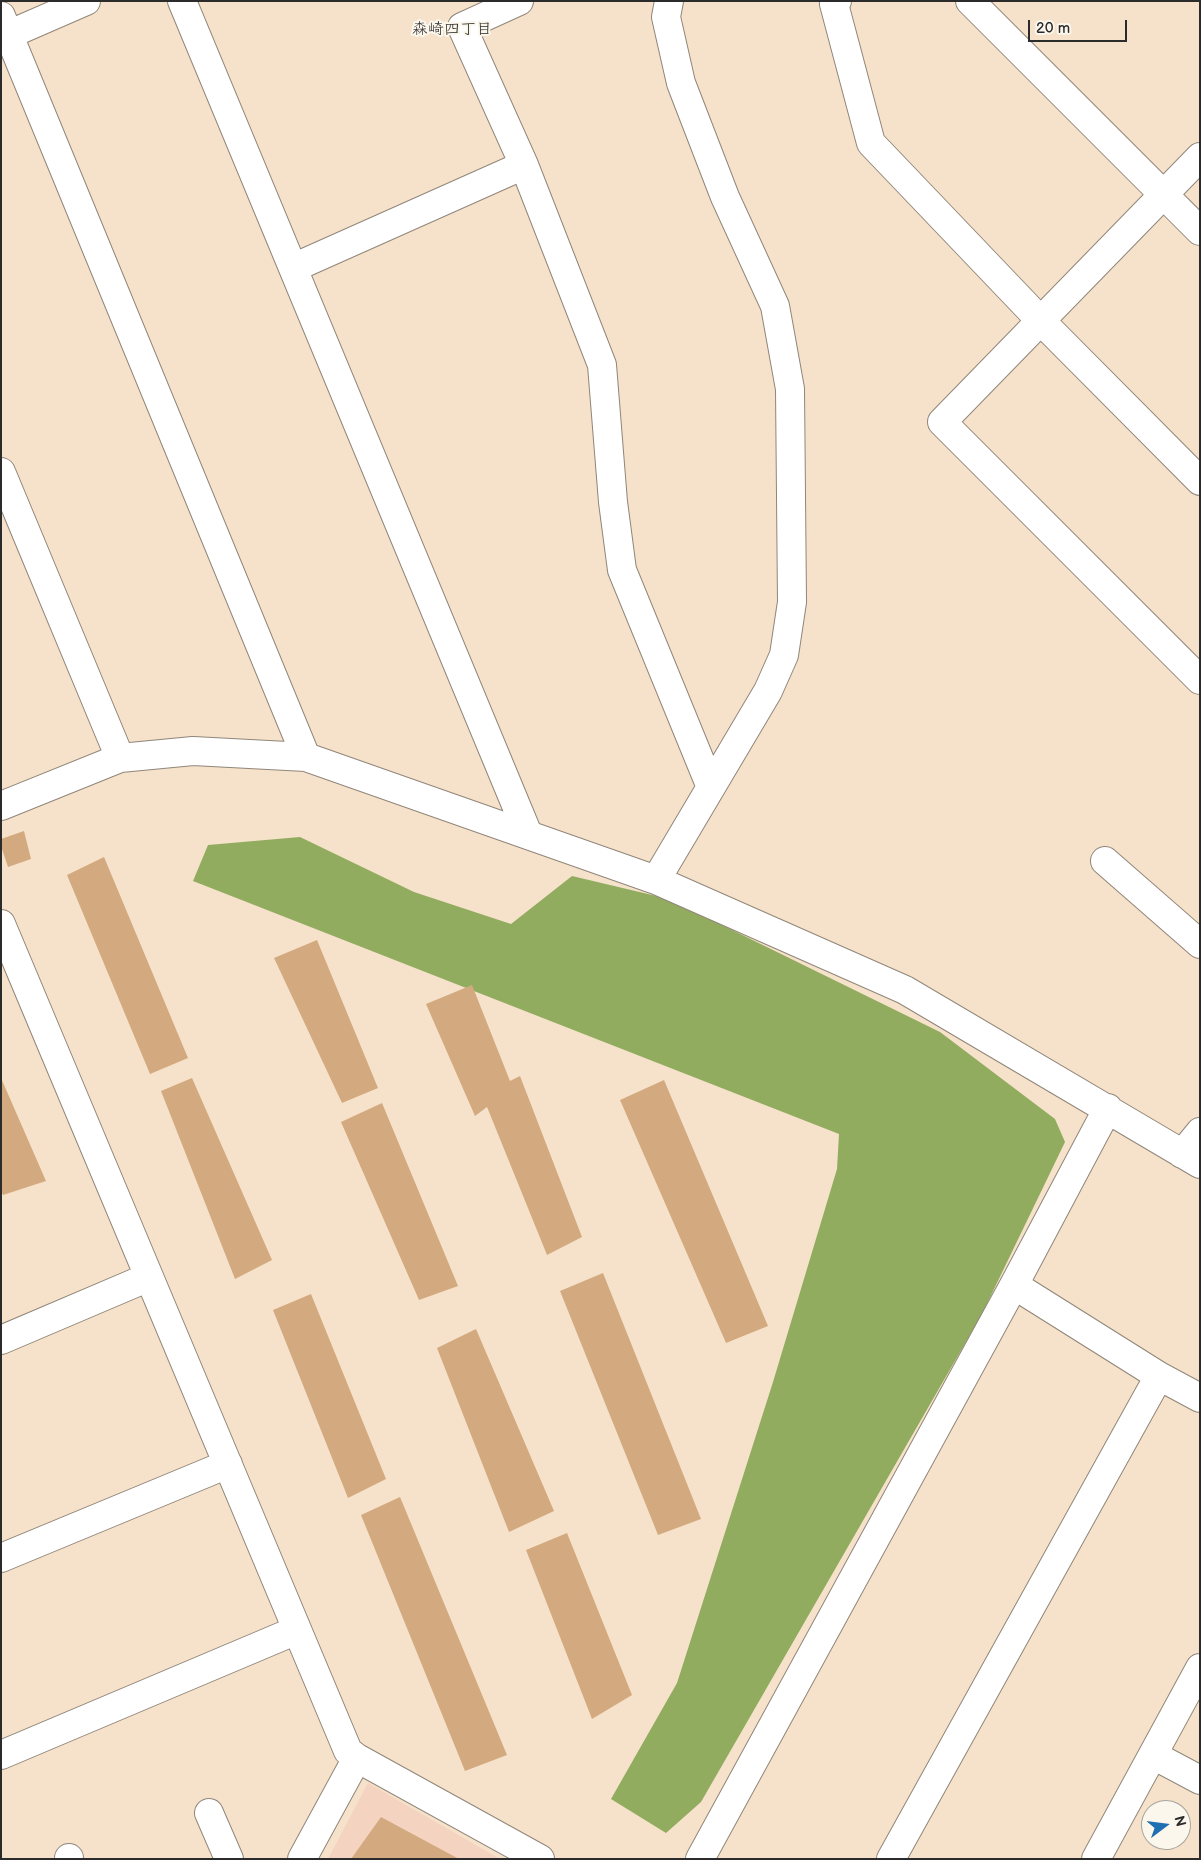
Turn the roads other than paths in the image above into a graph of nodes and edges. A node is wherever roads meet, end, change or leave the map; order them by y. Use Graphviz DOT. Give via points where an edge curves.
graph roads {
  1 [pos="86,1"];
  2 [pos="182,1"];
  3 [pos="519,1"];
  4 [pos="669,1"];
  5 [pos="837,1"];
  6 [pos="970,1"];
  7 [pos="4,29"];
  8 [pos="1200,157"];
  9 [pos="524,165"];
  10 [pos="1163,195"];
  11 [pos="1200,231"];
  12 [pos="293,268"];
  13 [pos="1041,321"];
  14 [pos="1,472"];
  15 [pos="1200,481"];
  16 [pos="1196,670"];
  17 [pos="306,757"];
  18 [pos="120,758"];
  19 [pos="710,785"];
  20 [pos="1,806"];
  21 [pos="528,834"];
  22 [pos="1105,861"];
  23 [pos="656,880"];
  24 [pos="1,924"];
  25 [pos="1200,944"];
  26 [pos="1108,1108"];
  27 [pos="1200,1132"];
  28 [pos="1191,1159"];
  29 [pos="149,1278"];
  30 [pos="1014,1286"];
  31 [pos="1,1340"];
  32 [pos="1159,1376"];
  33 [pos="1200,1398"];
  34 [pos="228,1464"];
  35 [pos="1,1558"];
  36 [pos="297,1630"];
  37 [pos="1200,1668"];
  38 [pos="1,1755"];
  39 [pos="1153,1755"];
  40 [pos="357,1758"];
  41 [pos="1200,1780"];
  42 [pos="209,1814"];
  43 [pos="229,1859"];
  44 [pos="302,1859"];
  45 [pos="540,1859"];
  46 [pos="700,1859"];
  47 [pos="891,1859"];
  48 [pos="1096,1859"];
  1 -- 7 [label="street"];
  2 -- 12 [label="street"];
  3 -- 9 [label="street" via="462,27"];
  4 -- 19 [label="street" via="666,17 681,83 725,197 776,306 790,389 792,602 784,655 768,691"];
  5 -- 13 [label="street" via="834,4 871,143"];
  6 -- 10 [label="street"];
  7 -- 17 [label="street"];
  8 -- 10 [label="street"];
  9 -- 12 [label="street"];
  9 -- 19 [label="street" via="602,365 622,570"];
  10 -- 11 [label="street"];
  10 -- 13 [label="street"];
  12 -- 21 [label="street"];
  13 -- 15 [label="street"];
  13 -- 16 [label="street" via="942,422"];
  14 -- 18 [label="street"];
  17 -- 18 [label="street" via="192,751"];
  17 -- 21 [label="street"];
  18 -- 20 [label="street"];
  19 -- 23 [label="street"];
  21 -- 23 [label="street"];
  22 -- 25 [label="street"];
  23 -- 26 [label="street" via="905,990"];
  24 -- 29 [label="street"];
  26 -- 28 [label="street"];
  26 -- 30 [label="street"];
  27 -- 28 [label="street"];
  29 -- 31 [label="street"];
  29 -- 34 [label="street"];
  30 -- 32 [label="street"];
  30 -- 46 [label="street"];
  32 -- 33 [label="street"];
  32 -- 47 [label="street"];
  34 -- 35 [label="street"];
  34 -- 36 [label="street"];
  36 -- 38 [label="street"];
  36 -- 40 [label="street" via="348,1751"];
  37 -- 39 [label="street"];
  39 -- 41 [label="street"];
  39 -- 48 [label="street"];
  40 -- 44 [label="street"];
  40 -- 45 [label="street"];
  42 -- 43 [label="street"];
}
